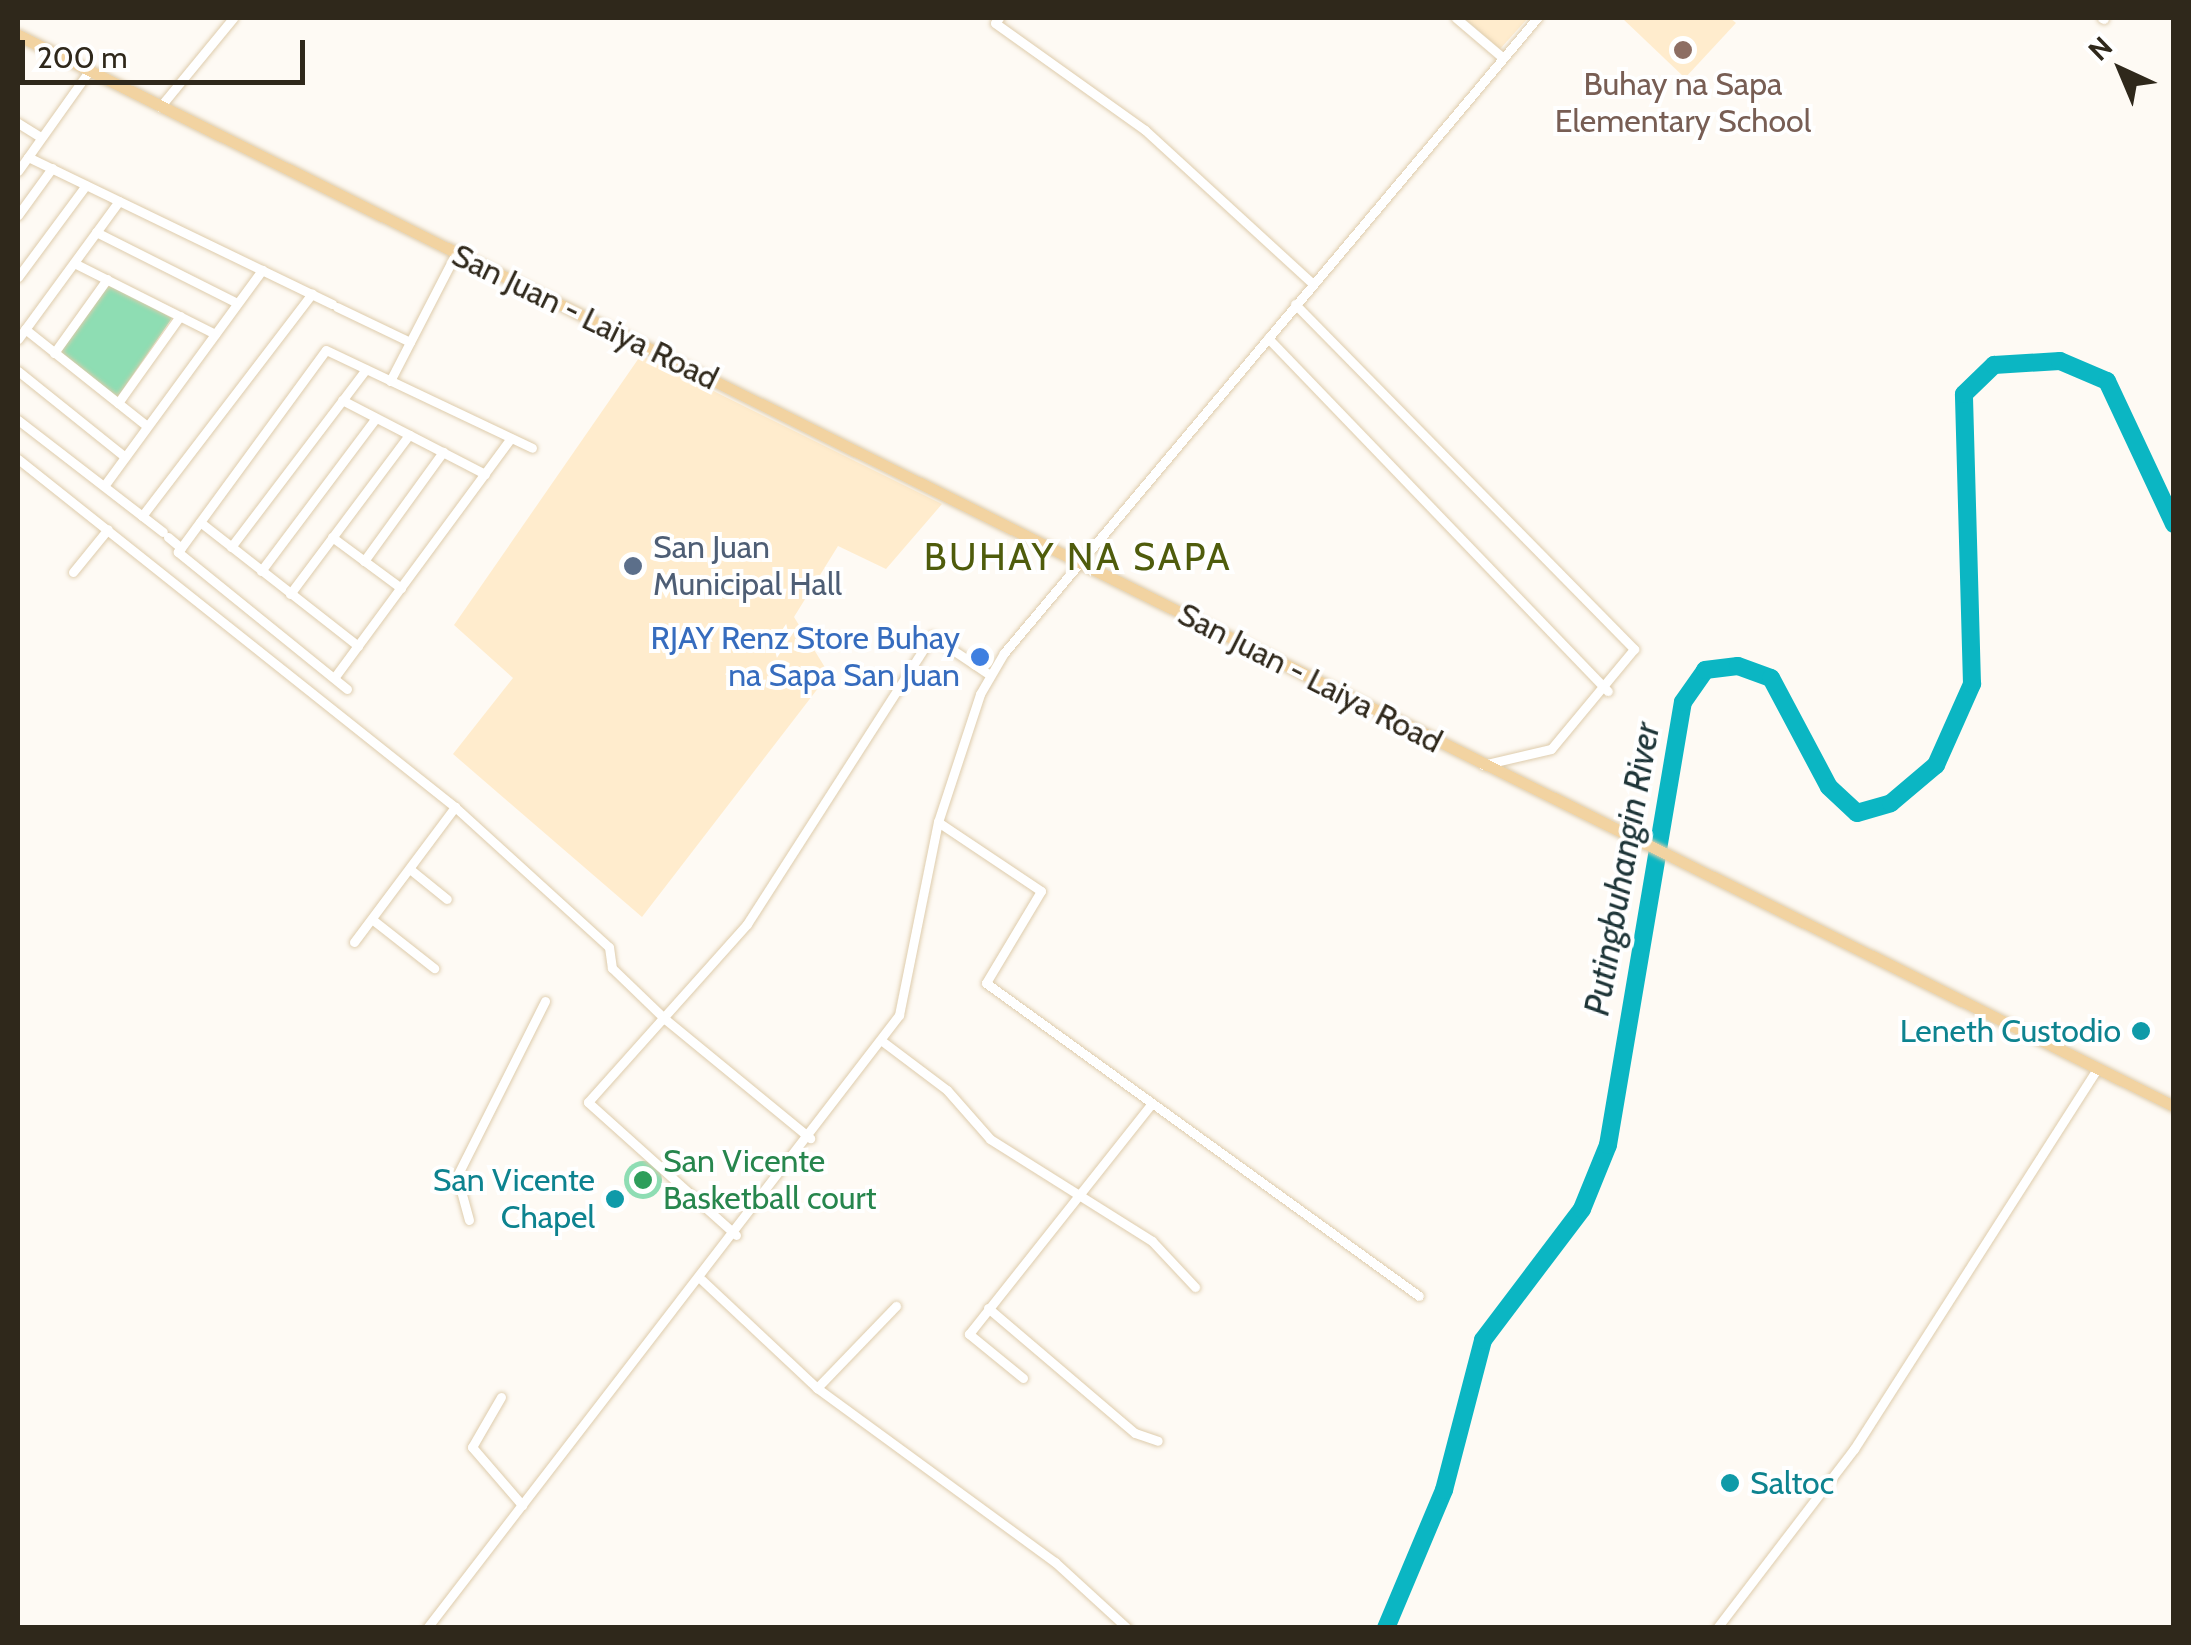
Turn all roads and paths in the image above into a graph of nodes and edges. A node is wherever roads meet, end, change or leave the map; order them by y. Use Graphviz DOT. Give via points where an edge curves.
graph roads {
  1 [pos="234,18"];
  2 [pos="1000,18"];
  3 [pos="1456,18"];
  4 [pos="1537,18"];
  5 [pos="18,35"];
  6 [pos="1502,57"];
  7 [pos="88,71"];
  8 [pos="160,107"];
  9 [pos="18,124"];
  10 [pos="40,137"];
  11 [pos="28,157"];
  12 [pos="52,168"];
  13 [pos="18,171"];
  14 [pos="86,185"];
  15 [pos="119,201"];
  16 [pos="18,214"];
  17 [pos="96,232"];
  18 [pos="456,253"];
  19 [pos="74,262"];
  20 [pos="262,270"];
  21 [pos="18,277"];
  22 [pos="106,279"];
  23 [pos="1312,282"];
  24 [pos="312,294"];
  25 [pos="237,303"];
  26 [pos="1294,304"];
  27 [pos="180,316"];
  28 [pos="24,330"];
  29 [pos="214,334"];
  30 [pos="1268,338"];
  31 [pos="18,339"];
  32 [pos="410,342"];
  33 [pos="54,353"];
  34 [pos="366,369"];
  35 [pos="18,371"];
  36 [pos="390,381"];
  37 [pos="342,400"];
  38 [pos="118,403"];
  39 [pos="376,418"];
  40 [pos="18,420"];
  41 [pos="148,426"];
  42 [pos="409,435"];
  43 [pos="510,438"];
  44 [pos="532,448"];
  45 [pos="443,452"];
  46 [pos="125,457"];
  47 [pos="18,459"];
  48 [pos="485,474"];
  49 [pos="104,486"];
  50 [pos="142,516"];
  51 [pos="200,522"];
  52 [pos="108,528"];
  53 [pos="332,537"];
  54 [pos="181,548"];
  55 [pos="230,548"];
  56 [pos="364,561"];
  57 [pos="1079,564"];
  58 [pos="72,572"];
  59 [pos="261,572"];
  60 [pos="401,588"];
  61 [pos="290,594"];
  62 [pos="268,625"];
  63 [pos="256,640"];
  64 [pos="358,646"];
  65 [pos="990,675"];
  66 [pos="334,678"];
  67 [pos="347,689"];
  68 [pos="1608,691"];
  69 [pos="1483,765"];
  70 [pos="455,808"];
  71 [pos="938,822"];
  72 [pos="411,870"];
  73 [pos="447,899"];
  74 [pos="373,920"];
  75 [pos="354,942"];
  76 [pos="434,968"];
  77 [pos="546,1001"];
  78 [pos="665,1019"];
  79 [pos="882,1041"];
  80 [pos="2098,1068"];
  81 [pos="2174,1106"];
  82 [pos="1149,1107"];
  83 [pos="810,1138"];
  84 [pos="1078,1194"];
  85 [pos="469,1220"];
  86 [pos="736,1236"];
  87 [pos="702,1280"];
  88 [pos="1195,1286"];
  89 [pos="1419,1296"];
  90 [pos="896,1306"];
  91 [pos="988,1308"];
  92 [pos="1022,1378"];
  93 [pos="817,1388"];
  94 [pos="501,1397"];
  95 [pos="1158,1441"];
  96 [pos="522,1506"];
  97 [pos="427,1628"];
  98 [pos="1127,1628"];
  99 [pos="1718,1628"];
  1 -- 8 [label="street"];
  2 -- 23 [label="street" via="996,24 1145,130"];
  3 -- 6 [label="street"];
  4 -- 6 [label="street"];
  5 -- 7 [label="main road, San Juan - Laiya Road"];
  6 -- 23 [label="street"];
  7 -- 8 [label="main road, San Juan - Laiya Road"];
  7 -- 10 [label="street"];
  8 -- 18 [label="main road, San Juan - Laiya Road"];
  9 -- 10 [label="street"];
  10 -- 11 [label="street"];
  11 -- 12 [label="street"];
  11 -- 13 [label="street"];
  12 -- 14 [label="street"];
  12 -- 16 [label="street"];
  14 -- 15 [label="street"];
  14 -- 21 [label="street"];
  15 -- 17 [label="street"];
  15 -- 20 [label="street"];
  17 -- 19 [label="street"];
  17 -- 25 [label="street"];
  18 -- 32 [label="street"];
  18 -- 57 [label="main road, San Juan - Laiya Road"];
  19 -- 22 [label="street"];
  19 -- 28 [label="street"];
  20 -- 24 [label="street"];
  20 -- 25 [label="street"];
  22 -- 27 [label="street"];
  22 -- 33 [label="street"];
  23 -- 26 [label="street"];
  24 -- 32 [label="street"];
  24 -- 50 [label="street"];
  25 -- 29 [label="street"];
  26 -- 30 [label="street"];
  26 -- 68 [label="street" via="1634,649"];
  27 -- 29 [label="street"];
  27 -- 38 [label="street"];
  28 -- 31 [label="street"];
  28 -- 33 [label="street"];
  29 -- 41 [label="street"];
  30 -- 57 [label="street"];
  30 -- 68 [label="street"];
  32 -- 36 [label="street"];
  33 -- 38 [label="street"];
  34 -- 36 [label="street"];
  34 -- 37 [label="street"];
  34 -- 51 [label="street" via="326,350"];
  35 -- 46 [label="street"];
  36 -- 43 [label="street"];
  37 -- 39 [label="street"];
  37 -- 55 [label="street"];
  38 -- 41 [label="street"];
  39 -- 42 [label="street"];
  39 -- 59 [label="street"];
  40 -- 49 [label="street"];
  41 -- 46 [label="street"];
  42 -- 45 [label="street"];
  42 -- 53 [label="street"];
  43 -- 44 [label="street"];
  43 -- 48 [label="street"];
  45 -- 48 [label="street"];
  45 -- 56 [label="street"];
  46 -- 49 [label="street"];
  47 -- 52 [label="street"];
  48 -- 60 [label="street"];
  49 -- 50 [label="street"];
  50 -- 54 [label="street"];
  51 -- 54 [label="street"];
  51 -- 55 [label="street"];
  52 -- 58 [label="street"];
  52 -- 70 [label="street"];
  53 -- 56 [label="street"];
  53 -- 61 [label="street"];
  54 -- 62 [label="street"];
  55 -- 59 [label="street"];
  56 -- 60 [label="street"];
  57 -- 65 [label="street"];
  57 -- 69 [label="main road, San Juan - Laiya Road"];
  59 -- 61 [label="street"];
  60 -- 64 [label="street"];
  61 -- 64 [label="street"];
  62 -- 63 [label="street"];
  62 -- 66 [label="street"];
  64 -- 66 [label="street"];
  65 -- 71 [label="street"];
  65 -- 78 [label="street" via="932,636 748,924"];
  66 -- 67 [label="street"];
  68 -- 69 [label="street" via="1552,749"];
  69 -- 80 [label="main road, San Juan - Laiya Road"];
  70 -- 72 [label="street"];
  70 -- 78 [label="street" via="609,947 612,968"];
  71 -- 79 [label="street" via="908,990"];
  71 -- 82 [label="street" via="1042,891 986,983"];
  72 -- 73 [label="street"];
  72 -- 74 [label="street"];
  74 -- 75 [label="street"];
  74 -- 76 [label="street"];
  77 -- 85 [label="street" via="457,1176"];
  78 -- 83 [label="street"];
  78 -- 86 [label="street" via="588,1102"];
  79 -- 83 [label="street"];
  79 -- 84 [label="street" via="947,1090 976,1128"];
  80 -- 81 [label="main road, San Juan - Laiya Road"];
  80 -- 99 [label="street" via="1854,1449"];
  82 -- 84 [label="street"];
  82 -- 89 [label="street"];
  83 -- 86 [label="street"];
  84 -- 88 [label="street" via="1152,1242"];
  84 -- 91 [label="street"];
  86 -- 87 [label="street"];
  87 -- 93 [label="street"];
  87 -- 96 [label="street"];
  90 -- 93 [label="street"];
  91 -- 92 [label="street" via="969,1334"];
  91 -- 95 [label="street" via="1135,1433"];
  93 -- 98 [label="street" via="1055,1562"];
  94 -- 96 [label="street" via="472,1447"];
  96 -- 97 [label="street"];
}
